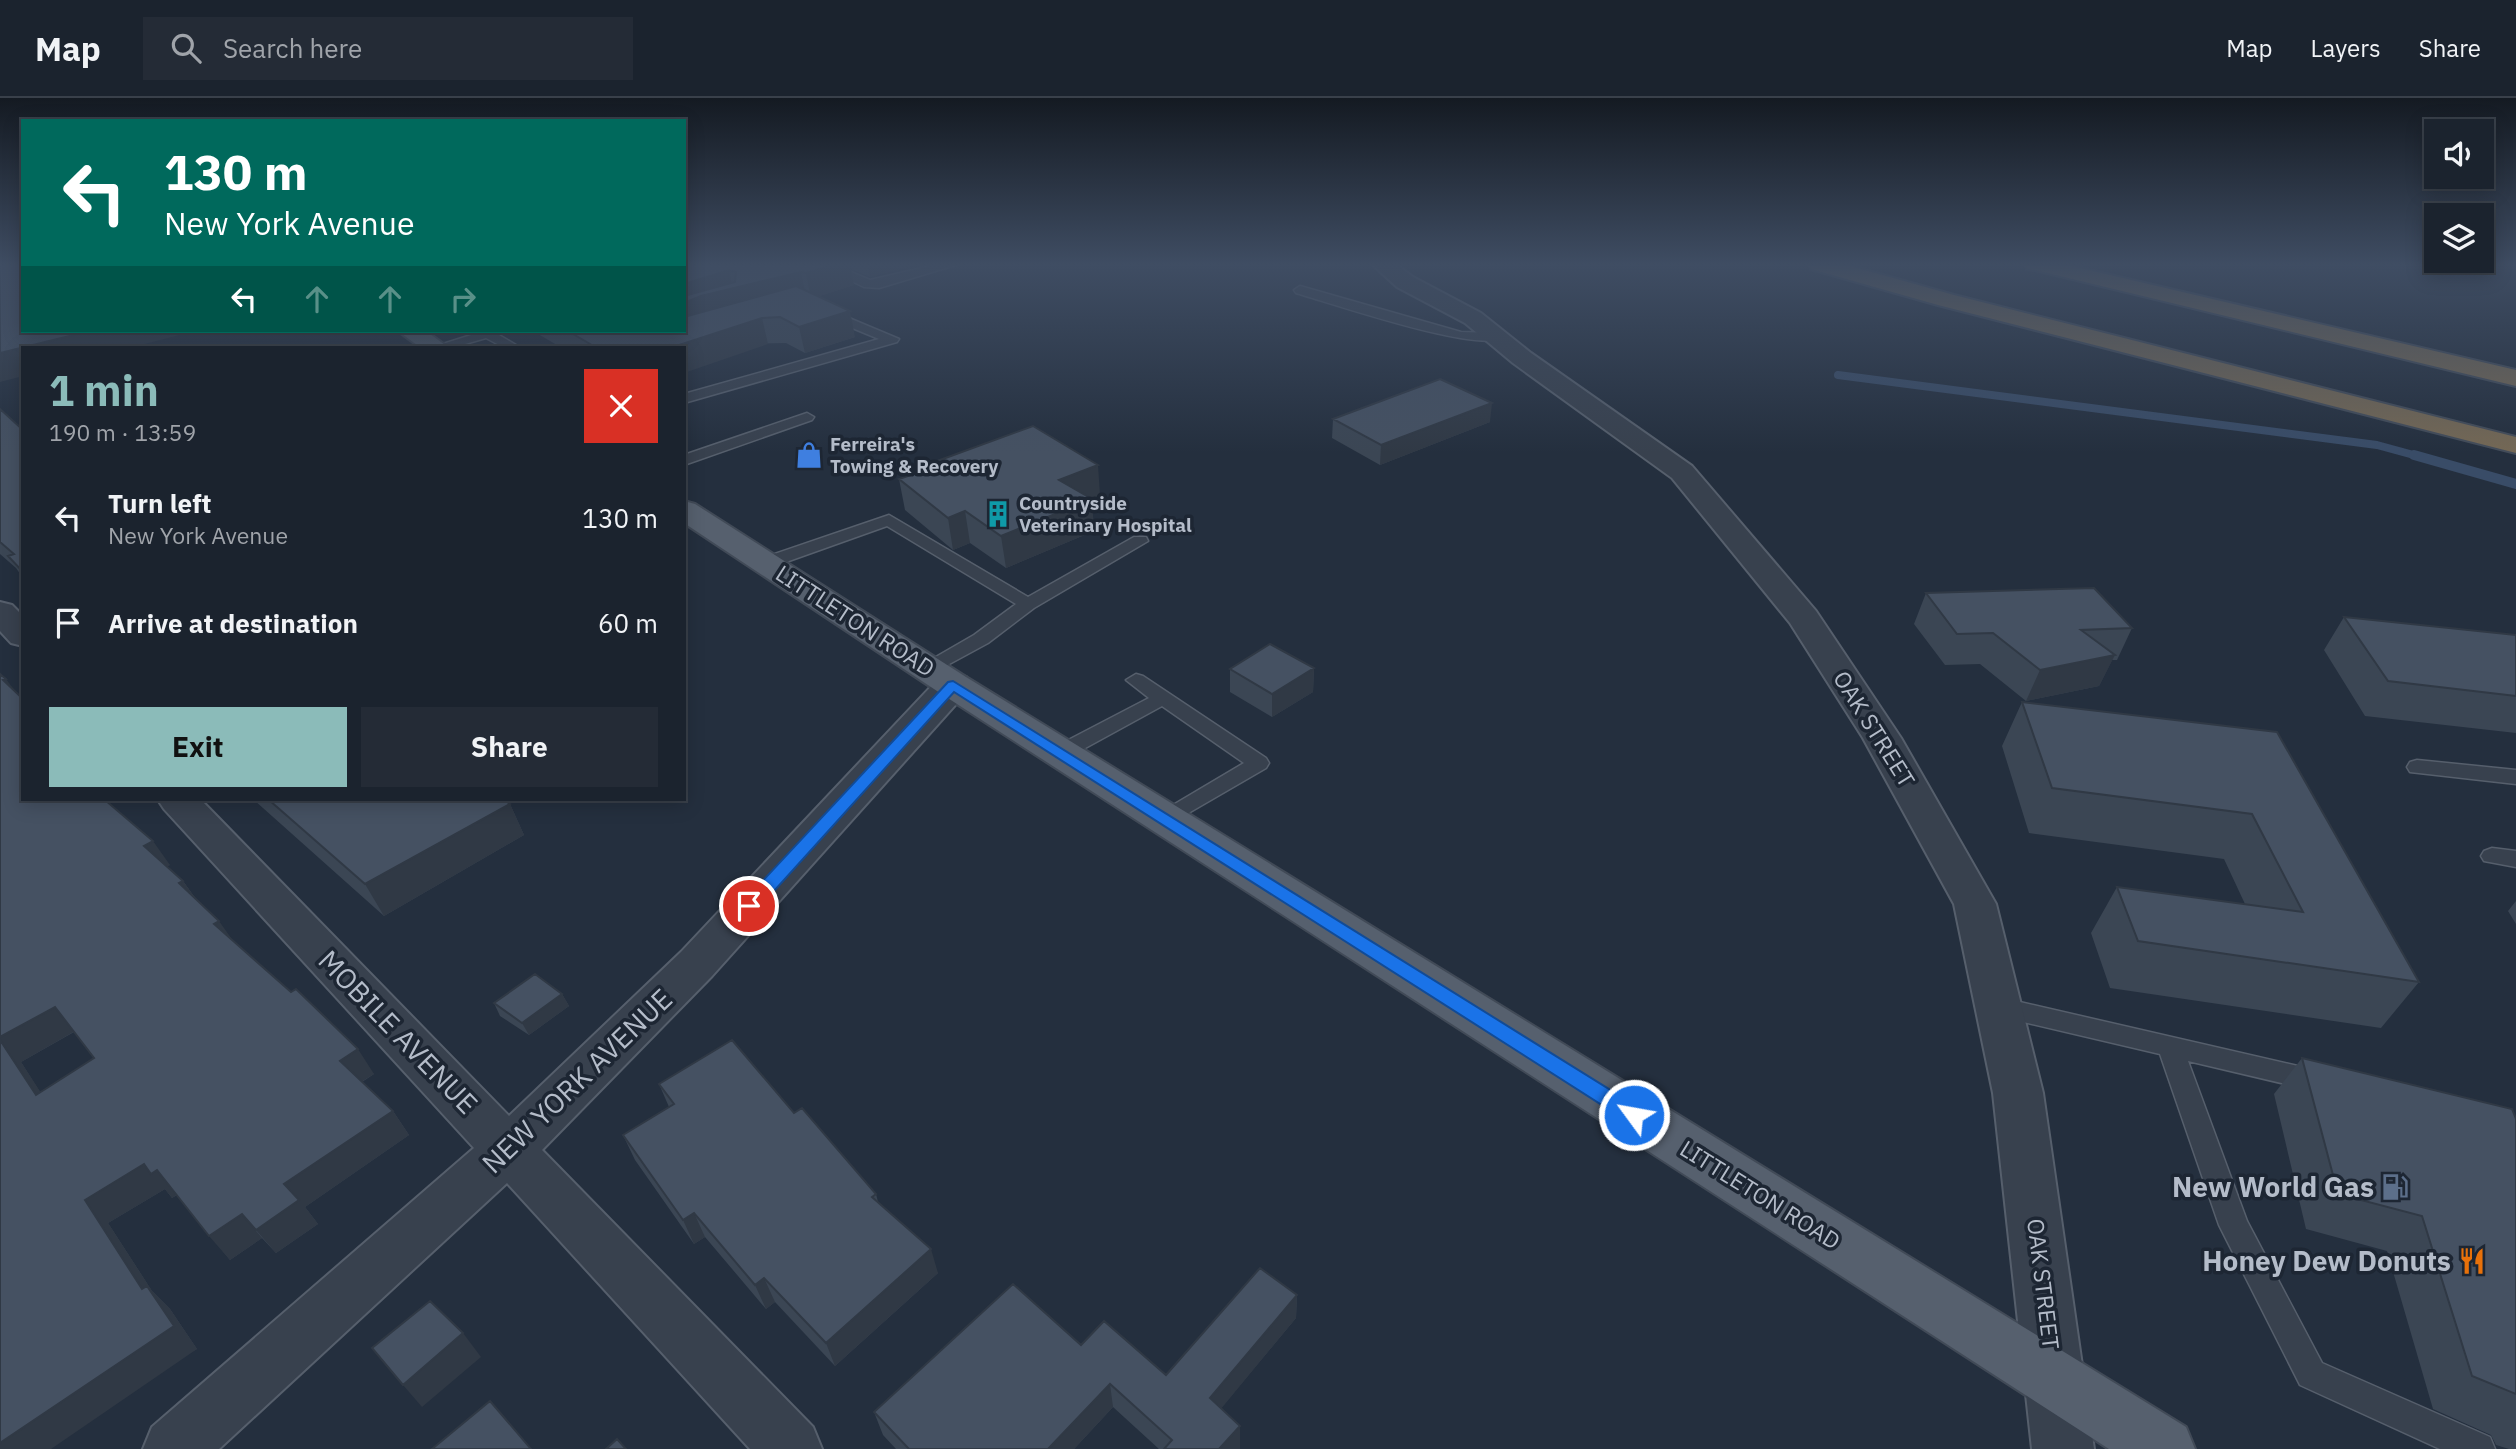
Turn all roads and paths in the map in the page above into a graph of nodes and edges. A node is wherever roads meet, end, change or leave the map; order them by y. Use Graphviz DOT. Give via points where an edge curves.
graph roads {
  1 [pos="863,327"];
  2 [pos="1430,327"];
  3 [pos="1484,327"];
  4 [pos="2052,327"];
  5 [pos="2301,327"];
  6 [pos="413,333"];
  7 [pos="490,333"];
  8 [pos="494,333"];
  9 [pos="1497,337"];
  10 [pos="434,346"];
  11 [pos="444,346"];
  12 [pos="511,346"];
  13 [pos="2516,378"];
  14 [pos="686,398"];
  15 [pos="807,417"];
  16 [pos="2516,445"];
  17 [pos="686,459"];
  18 [pos="686,511"];
  19 [pos="1140,541"];
  20 [pos="766,563"];
  21 [pos="1028,604"];
  22 [pos="0,612"];
  23 [pos="21,634"];
  24 [pos="941,677"];
  25 [pos="1136,680"];
  26 [pos="1163,698"];
  27 [pos="1060,753"];
  28 [pos="2417,767"];
  29 [pos="2516,777"];
  30 [pos="179,801"];
  31 [pos="1166,820"];
  32 [pos="2492,856"];
  33 [pos="2516,859"];
  34 [pos="1998,1007"];
  35 [pos="2170,1046"];
  36 [pos="2343,1087"];
  37 [pos="509,1149"];
  38 [pos="2056,1381"];
  39 [pos="2161,1448"];
  40 [pos="174,1449"];
  41 [pos="791,1449"];
  42 [pos="2063,1449"];
  43 [pos="2478,1449"];
  1 -- 14 [label="lane" via="892,339"];
  2 -- 9 [label="lane" via="1460,336"];
  3 -- 9 [label="street, OAK STREET"];
  4 -- 16 [label="highway"];
  5 -- 13 [label="highway"];
  6 -- 10 [label="main road"];
  7 -- 11 [label="lane"];
  8 -- 12 [label="lane"];
  9 -- 34 [label="street, OAK STREET" via="1682,472 1804,618 1882,737 1975,904"];
  15 -- 17 [label="lane"];
  18 -- 20 [label="main road, LITTLETON ROAD"];
  19 -- 21 [label="lane"];
  20 -- 21 [label="lane" via="889,520"];
  20 -- 24 [label="main road, LITTLETON ROAD"];
  21 -- 24 [label="lane"];
  22 -- 23 [label="street"];
  24 -- 27 [label="main road, LITTLETON ROAD"];
  24 -- 37 [label="street, NEW YORK AVENUE" via="694,967"];
  25 -- 26 [label="lane"];
  26 -- 27 [label="lane"];
  26 -- 31 [label="lane" via="1259,762"];
  27 -- 31 [label="main road, LITTLETON ROAD"];
  28 -- 29 [label="lane"];
  30 -- 37 [label="street, MOBILE AVENUE"];
  31 -- 38 [label="main road, LITTLETON ROAD"];
  32 -- 33 [label="lane"];
  34 -- 35 [label="lane"];
  34 -- 38 [label="street, OAK STREET" via="2018,1093"];
  35 -- 36 [label="lane"];
  35 -- 43 [label="lane" via="2234,1225 2311,1374"];
  37 -- 40 [label="street, NEW YORK AVENUE"];
  37 -- 41 [label="street, MOBILE AVENUE"];
  38 -- 39 [label="main road, LITTLETON ROAD"];
  38 -- 42 [label="street, OAK STREET"];
}
